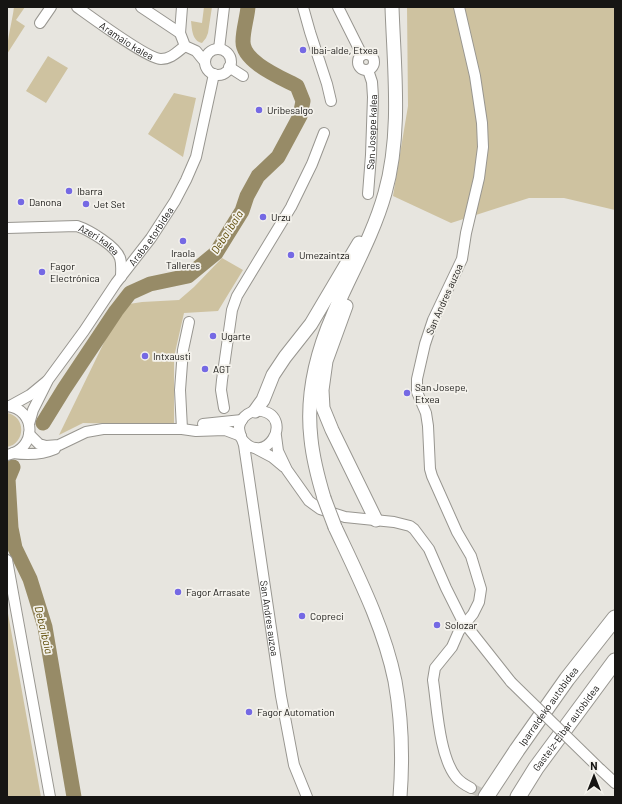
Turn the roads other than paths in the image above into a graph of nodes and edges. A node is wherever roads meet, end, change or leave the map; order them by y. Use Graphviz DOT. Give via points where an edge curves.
graph roads {
  1 [pos="51,7"];
  2 [pos="77,7"];
  3 [pos="141,7"];
  4 [pos="182,7"];
  5 [pos="224,7"];
  6 [pos="304,7"];
  7 [pos="338,7"];
  8 [pos="392,7"];
  9 [pos="459,7"];
  10 [pos="40,23"];
  11 [pos="180,33"];
  12 [pos="185,46"];
  13 [pos="219,49"];
  14 [pos="205,62"];
  15 [pos="229,67"];
  16 [pos="214,74"];
  17 [pos="243,76"];
  18 [pos="330,101"];
  19 [pos="324,133"];
  20 [pos="368,194"];
  21 [pos="385,194"];
  22 [pos="7,228"];
  23 [pos="116,251"];
  24 [pos="141,251"];
  25 [pos="363,251"];
  26 [pos="121,277"];
  27 [pos="189,322"];
  28 [pos="48,380"];
  29 [pos="8,406"];
  30 [pos="224,408"];
  31 [pos="247,415"];
  32 [pos="215,423"];
  33 [pos="29,429"];
  34 [pos="182,429"];
  35 [pos="276,436"];
  36 [pos="241,437"];
  37 [pos="59,445"];
  38 [pos="256,448"];
  39 [pos="10,454"];
  40 [pos="287,470"];
  41 [pos="376,520"];
  42 [pos="7,560"];
  43 [pos="615,618"];
  44 [pos="466,625"];
  45 [pos="615,661"];
  46 [pos="615,783"];
  47 [pos="471,788"];
  48 [pos="50,797"];
  49 [pos="307,797"];
  50 [pos="400,797"];
  51 [pos="486,797"];
  52 [pos="518,797"];
  1 -- 10 [label="street"];
  2 -- 12 [label="street, Aramaio kalea" via="142,52 159,59 170,57"];
  3 -- 11 [label="street"];
  4 -- 11 [label="street"];
  5 -- 13 [label="street"];
  6 -- 18 [label="street"];
  7 -- 20 [label="street, San Josepe kalea" via="362,55 370,55 374,59 374,64 368,70 373,97"];
  8 -- 21 [label="main road" via="395,130"];
  9 -- 44 [label="street, San Andres auzoa" via="477,91 483,131 483,155 462,259 428,332 417,388 426,414 432,476 457,532 471,556 481,590 479,602"];
  11 -- 12 [label="street"];
  12 -- 14 [label="street" via="196,51"];
  13 -- 14 [label="street" via="211,51"];
  13 -- 15 [label="street" via="229,56"];
  14 -- 16 [label="street" via="207,69"];
  15 -- 16 [label="street" via="224,73"];
  15 -- 17 [label="street"];
  16 -- 24 [label="street, Araba etorbidea" via="196,157 171,207"];
  19 -- 30 [label="street" via="291,207 239,290 232,310 221,390"];
  21 -- 25 [label="main road"];
  21 -- 31 [label="main road" via="311,324 273,375 263,400"];
  22 -- 23 [label="street, Azeri kalea" via="78,226 96,235"];
  23 -- 24 [label="street" via="124,254"];
  23 -- 26 [label="street, Azeri kalea" via="120,257"];
  24 -- 26 [label="street, Araba etorbidea"];
  25 -- 41 [label="main road" via="356,281 326,361 322,390 323,408 332,430"];
  25 -- 50 [label="main road, bridge" via="327,330 317,362 310,410 311,438 324,498 386,648 401,723"];
  26 -- 28 [label="street, Araba etorbidea"];
  27 -- 34 [label="street" via="183,350 180,390"];
  28 -- 29 [label="street, Araba etorbidea" via="30,395"];
  28 -- 33 [label="street, Araba etorbidea" via="33,410"];
  29 -- 33 [label="street" via="22,412"];
  30 -- 31 [label="street" via="236,415"];
  30 -- 32 [label="street"];
  31 -- 32 [label="street"];
  31 -- 35 [label="street" via="261,411 268,413 276,423"];
  31 -- 36 [label="street, San Andres auzoa" via="239,426"];
  32 -- 34 [label="street"];
  33 -- 37 [label="street" via="39,444"];
  33 -- 39 [label="street, Araba etorbidea" via="24,446"];
  34 -- 36 [label="street" via="225,430"];
  34 -- 37 [label="street" via="103,429 86,432"];
  35 -- 38 [label="street" via="268,446"];
  35 -- 40 [label="street" via="278,451"];
  36 -- 38 [label="street"];
  36 -- 49 [label="street, San Andres auzoa" via="281,696 294,764"];
  37 -- 39 [label="street" via="49,452"];
  38 -- 40 [label="street"];
  40 -- 41 [label="street" via="309,501 320,509 345,517"];
  41 -- 44 [label="street" via="410,526 418,534 429,549"];
  42 -- 48 [label="street"];
  43 -- 51 [label="highway, Iparraldeko autobidea" via="567,679"];
  44 -- 46 [label="street, bridge" via="511,682"];
  44 -- 47 [label="street, San Andres auzoa" via="459,631 452,647 435,668 433,680 446,758 456,777"];
  45 -- 52 [label="highway, Gasteiz-Eibar autobidea" via="536,768"];
}
